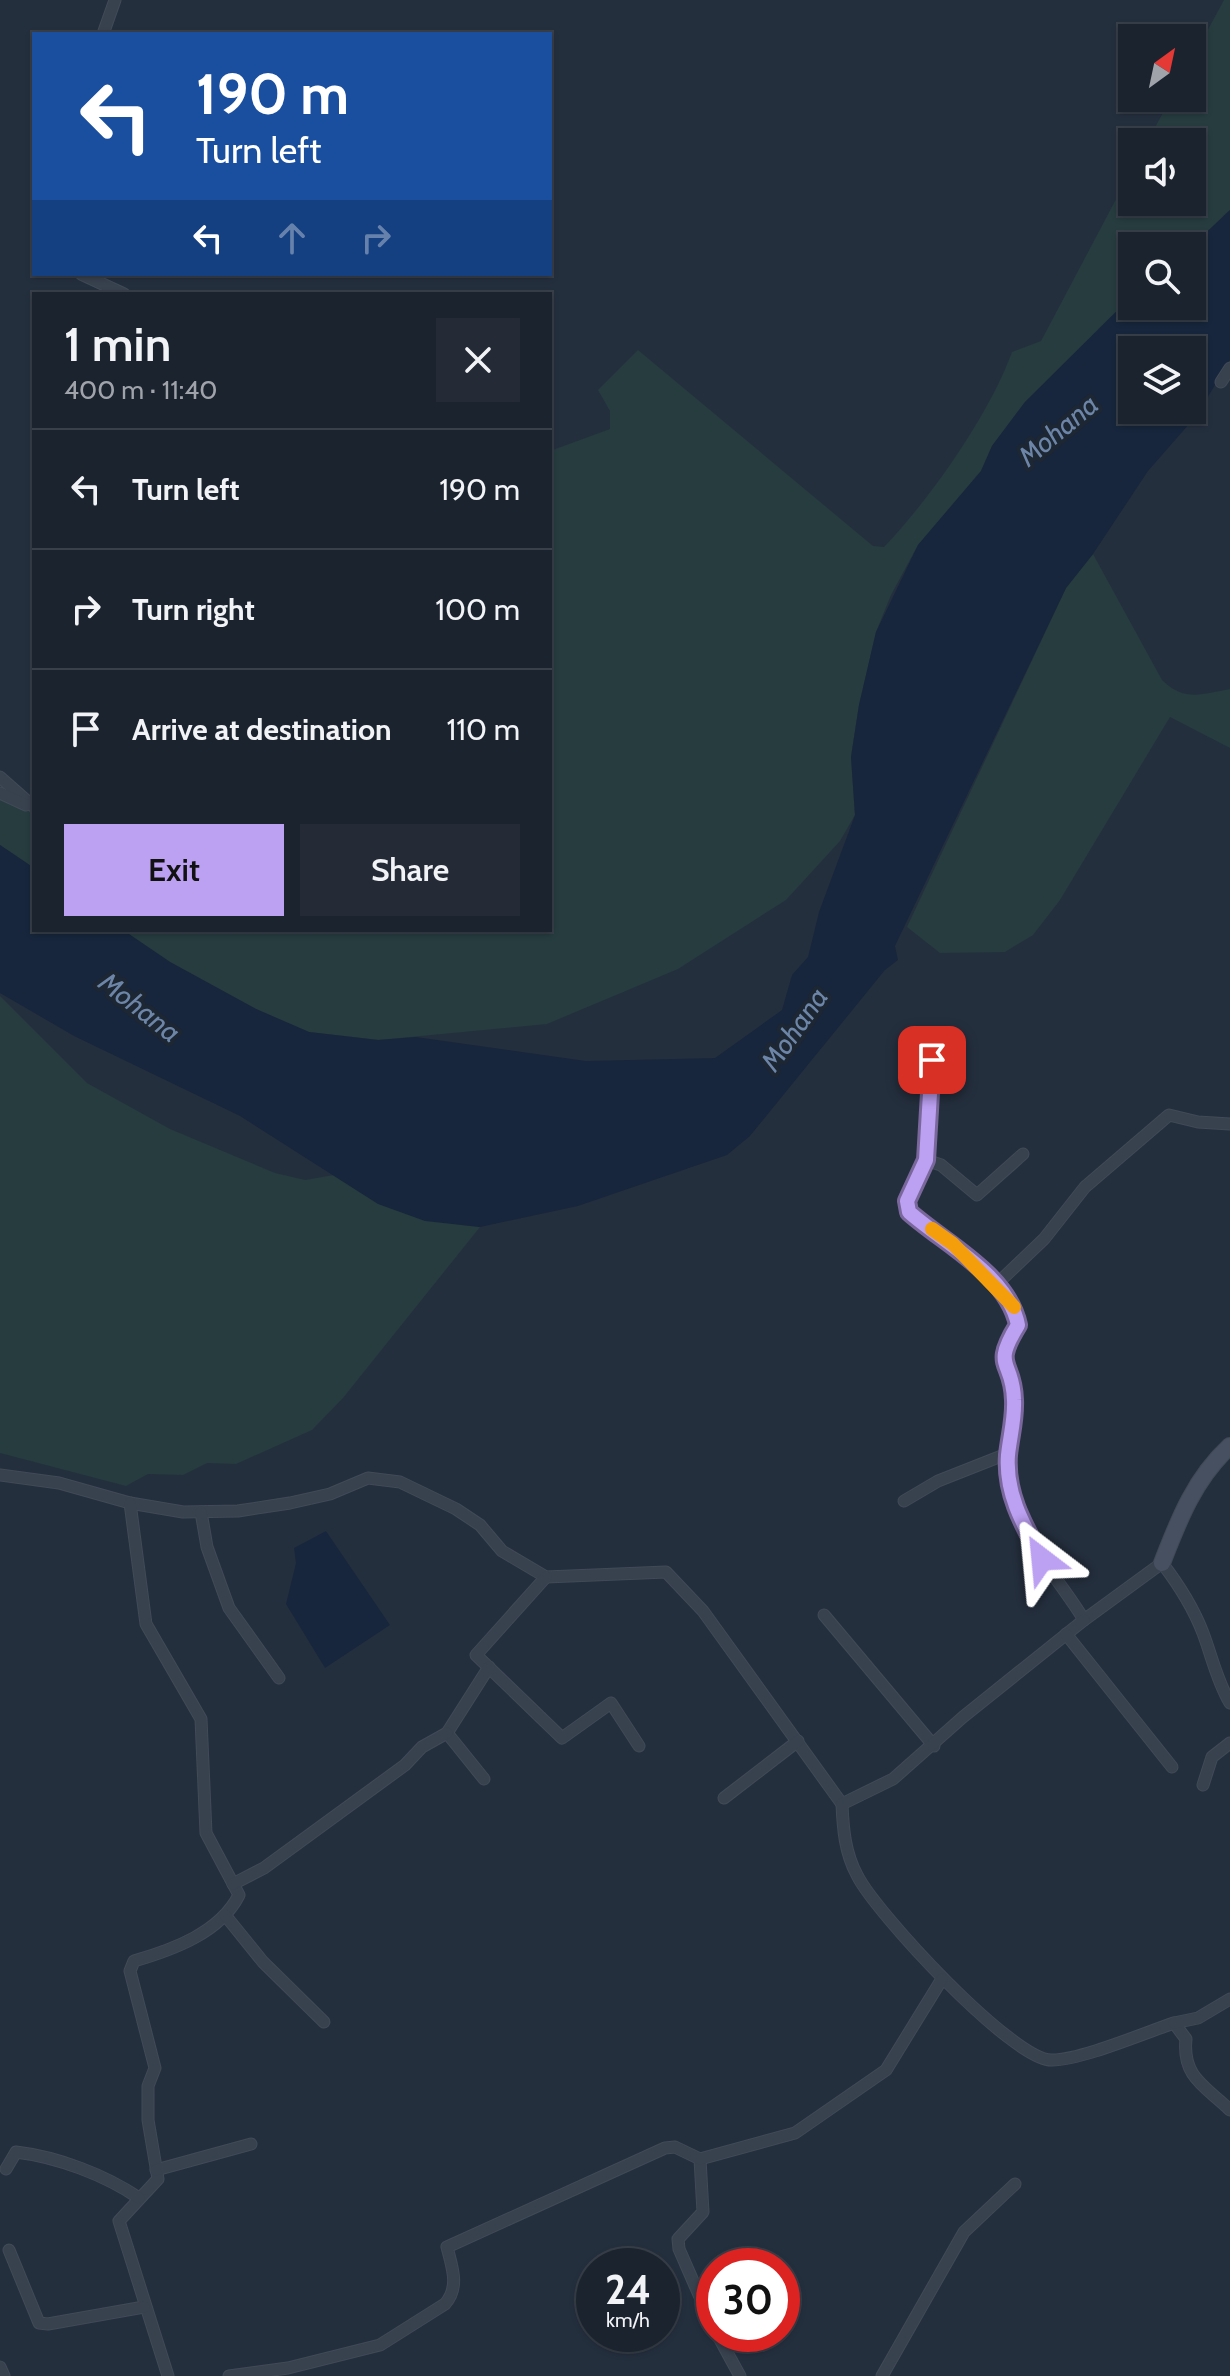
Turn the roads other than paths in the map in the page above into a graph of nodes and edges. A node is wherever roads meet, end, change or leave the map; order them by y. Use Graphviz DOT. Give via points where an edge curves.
graph roads {
  1 [pos="115,0"];
  2 [pos="104,32"];
  3 [pos="85,276"];
  4 [pos="120,292"];
  5 [pos="1230,368"];
  6 [pos="1221,382"];
  7 [pos="0,777"];
  8 [pos="0,793"];
  9 [pos="32,805"];
  10 [pos="932,1060"];
  11 [pos="1230,1124"];
  12 [pos="1023,1154"];
  13 [pos="926,1160"];
  14 [pos="1000,1290"];
  15 [pos="1230,1446"];
  16 [pos="1009,1453"];
  17 [pos="0,1475"];
  18 [pos="904,1501"];
  19 [pos="130,1503"];
  20 [pos="201,1512"];
  21 [pos="1162,1563"];
  22 [pos="546,1577"];
  23 [pos="824,1615"];
  24 [pos="1084,1620"];
  25 [pos="1066,1634"];
  26 [pos="489,1667"];
  27 [pos="279,1678"];
  28 [pos="1230,1703"];
  29 [pos="447,1733"];
  30 [pos="798,1741"];
  31 [pos="1230,1743"];
  32 [pos="639,1746"];
  33 [pos="934,1746"];
  34 [pos="1172,1767"];
  35 [pos="484,1779"];
  36 [pos="1203,1785"];
  37 [pos="724,1798"];
  38 [pos="842,1804"];
  39 [pos="233,1884"];
  40 [pos="225,1915"];
  41 [pos="942,1979"];
  42 [pos="1230,1999"];
  43 [pos="324,2022"];
  44 [pos="1174,2023"];
  45 [pos="1230,2110"];
  46 [pos="251,2144"];
  47 [pos="700,2159"];
  48 [pos="6,2169"];
  49 [pos="156,2170"];
  50 [pos="1015,2184"];
  51 [pos="139,2198"];
  52 [pos="9,2250"];
  53 [pos="696,2288"];
  54 [pos="144,2307"];
  55 [pos="726,2352"];
  56 [pos="0,2367"];
  57 [pos="4,2376"];
  58 [pos="168,2376"];
  59 [pos="229,2376"];
  60 [pos="740,2376"];
  61 [pos="882,2376"];
  1 -- 2 [label="street"];
  3 -- 4 [label="street"];
  5 -- 6 [label="street"];
  7 -- 9 [label="street"];
  8 -- 9 [label="street"];
  10 -- 13 [label="street"];
  11 -- 14 [label="street" via="1169,1115 1085,1187 1044,1239 1001,1280"];
  12 -- 13 [label="street" via="977,1195 941,1165"];
  13 -- 14 [label="street" via="907,1201 909,1212 953,1244"];
  14 -- 16 [label="street" via="1014,1307 1018,1325 1002,1360 1014,1397"];
  15 -- 21 [label="main road" via="1183,1507"];
  16 -- 18 [label="street" via="938,1481"];
  16 -- 24 [label="street" via="1008,1484 1023,1525"];
  17 -- 19 [label="street" via="59,1483"];
  19 -- 20 [label="street"];
  19 -- 39 [label="street" via="146,1624 201,1719 206,1833"];
  20 -- 22 [label="street" via="290,1503 368,1478 400,1482 456,1509 480,1525 502,1551"];
  20 -- 27 [label="street" via="207,1547 229,1608"];
  21 -- 24 [label="street"];
  21 -- 28 [label="street" via="1183,1590"];
  22 -- 26 [label="street" via="476,1655"];
  22 -- 30 [label="street" via="666,1572 703,1611"];
  23 -- 33 [label="street"];
  24 -- 25 [label="street"];
  25 -- 33 [label="street"];
  25 -- 34 [label="street"];
  26 -- 29 [label="street"];
  26 -- 32 [label="street" via="562,1738 611,1703"];
  29 -- 35 [label="street"];
  29 -- 39 [label="street" via="264,1868"];
  30 -- 37 [label="street"];
  30 -- 38 [label="street"];
  31 -- 36 [label="street" via="1212,1757"];
  33 -- 38 [label="street" via="893,1779"];
  38 -- 41 [label="street" via="844,1840 857,1877"];
  39 -- 40 [label="street" via="239,1895"];
  40 -- 43 [label="street" via="263,1962"];
  40 -- 49 [label="street" via="177,1949 134,1961 130,1971 155,2068 148,2086"];
  41 -- 44 [label="street" via="1023,2051 1051,2061"];
  41 -- 47 [label="street" via="886,2070 795,2133"];
  42 -- 44 [label="street" via="1198,2018"];
  44 -- 45 [label="street" via="1186,2039 1184,2060 1195,2079"];
  46 -- 49 [label="street"];
  47 -- 53 [label="street" via="703,2212 678,2239"];
  47 -- 59 [label="street" via="665,2148 447,2247 453,2294 380,2345 288,2368"];
  48 -- 51 [label="street" via="16,2152 37,2154 114,2181"];
  49 -- 51 [label="street" via="158,2179"];
  50 -- 61 [label="street" via="964,2232"];
  51 -- 54 [label="street" via="119,2221"];
  52 -- 54 [label="street" via="39,2323"];
  54 -- 58 [label="street"];
  55 -- 60 [label="street"];
  56 -- 57 [label="street"];
}
